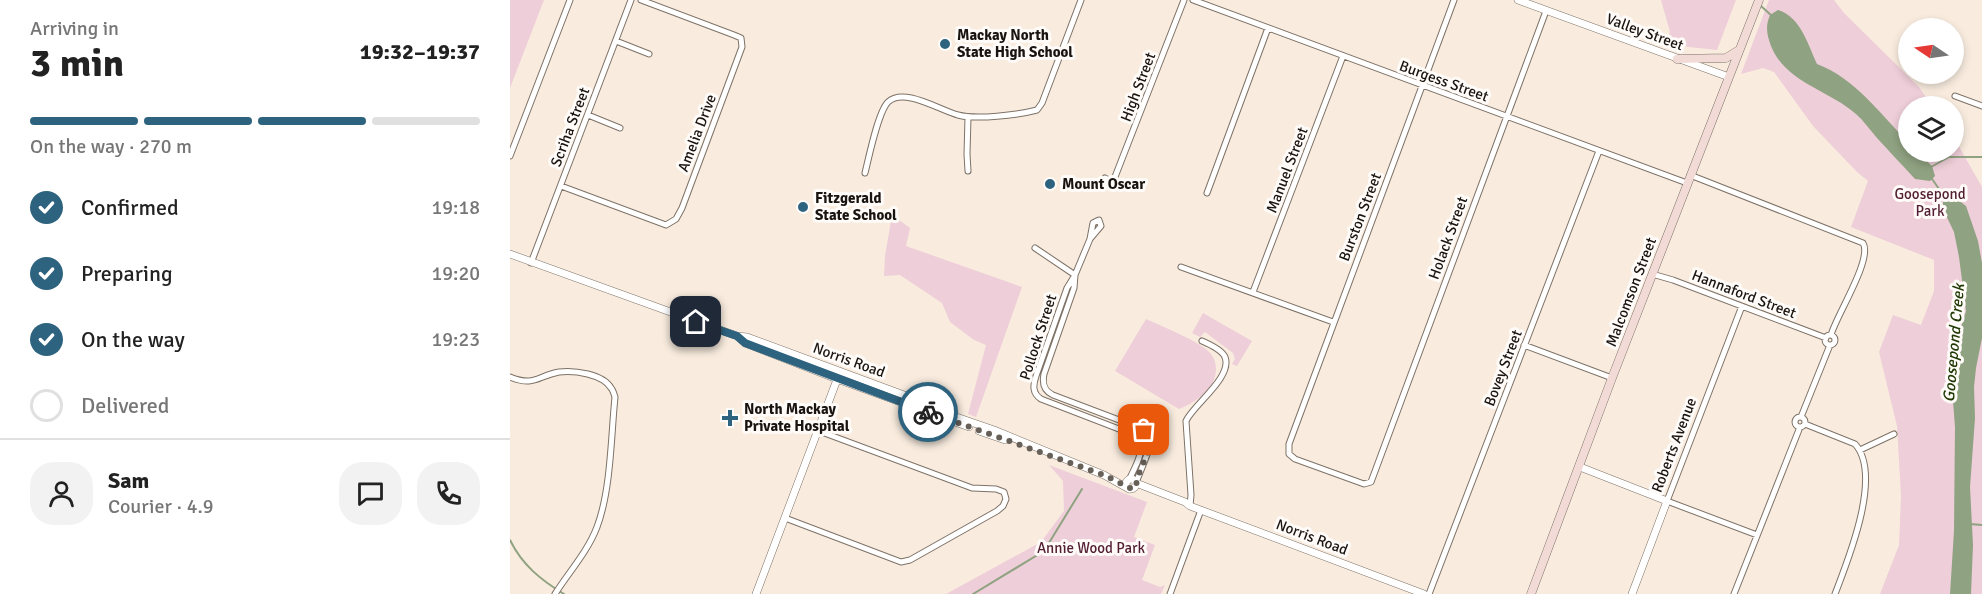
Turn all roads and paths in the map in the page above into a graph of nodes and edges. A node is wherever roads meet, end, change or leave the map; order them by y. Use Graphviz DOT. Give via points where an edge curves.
graph roads {
  1 [pos="570,0"];
  2 [pos="631,0"];
  3 [pos="641,0"];
  4 [pos="1081,0"];
  5 [pos="1184,0"];
  6 [pos="1193,0"];
  7 [pos="1454,0"];
  8 [pos="1518,0"];
  9 [pos="1759,0"];
  10 [pos="1545,11"];
  11 [pos="1268,28"];
  12 [pos="616,41"];
  13 [pos="1740,49"];
  14 [pos="649,54"];
  15 [pos="1344,56"];
  16 [pos="1677,58"];
  17 [pos="1729,76"];
  18 [pos="1422,85"];
  19 [pos="1964,99"];
  20 [pos="1982,106"];
  21 [pos="588,115"];
  22 [pos="1505,116"];
  23 [pos="968,117"];
  24 [pos="620,128"];
  25 [pos="1599,151"];
  26 [pos="510,156"];
  27 [pos="968,171"];
  28 [pos="865,172"];
  29 [pos="1105,178"];
  30 [pos="1689,179"];
  31 [pos="1113,182"];
  32 [pos="561,186"];
  33 [pos="1120,186"];
  34 [pos="1207,193"];
  35 [pos="1090,239"];
  36 [pos="1035,248"];
  37 [pos="512,256"];
  38 [pos="531,263"];
  39 [pos="1180,267"];
  40 [pos="1652,274"];
  41 [pos="1075,275"];
  42 [pos="1253,292"];
  43 [pos="1742,306"];
  44 [pos="1333,322"];
  45 [pos="1054,323"];
  46 [pos="1061,326"];
  47 [pos="1828,337"];
  48 [pos="1048,341"];
  49 [pos="1202,341"];
  50 [pos="1055,344"];
  51 [pos="1524,345"];
  52 [pos="1041,360"];
  53 [pos="1048,363"];
  54 [pos="839,375"];
  55 [pos="510,377"];
  56 [pos="1612,378"];
  57 [pos="1034,381"];
  58 [pos="1043,382"];
  59 [pos="1053,395"];
  60 [pos="1050,402"];
  61 [pos="1071,402"];
  62 [pos="1068,409"];
  63 [pos="1100,413"];
  64 [pos="1097,420"];
  65 [pos="1128,423"];
  66 [pos="1802,425"];
  67 [pos="1125,430"];
  68 [pos="819,431"];
  69 [pos="1145,431"];
  70 [pos="1894,434"];
  71 [pos="1139,437"];
  72 [pos="1289,444"];
  73 [pos="1860,450"];
  74 [pos="1138,466"];
  75 [pos="1580,467"];
  76 [pos="1132,484"];
  77 [pos="1667,501"];
  78 [pos="1190,506"];
  79 [pos="1201,510"];
  80 [pos="785,518"];
  81 [pos="1757,535"];
  82 [pos="555,594"];
  83 [pos="756,594"];
  84 [pos="1170,594"];
  85 [pos="1424,594"];
  86 [pos="1429,594"];
  87 [pos="1531,594"];
  88 [pos="1632,594"];
  89 [pos="1734,594"];
  90 [pos="1835,594"];
  1 -- 26 [label="street"];
  2 -- 12 [label="street, Scriha Street"];
  3 -- 32 [label="street, Amelia Drive" via="734,34 742,42 682,208 676,219 666,225"];
  4 -- 23 [label="street" via="1040,107"];
  5 -- 31 [label="street, High Street"];
  6 -- 11 [label="street, Burgess Street"];
  7 -- 18 [label="street, Burston Street"];
  8 -- 10 [label="street, Valley Street"];
  9 -- 13 [label="main road, Malcomson Street"];
  10 -- 16 [label="street, Valley Street"];
  10 -- 22 [label="street, Holack Street"];
  11 -- 15 [label="street, Burgess Street"];
  11 -- 34 [label="street"];
  12 -- 14 [label="street"];
  12 -- 21 [label="street, Scriha Street"];
  13 -- 16 [label="main road" via="1726,58"];
  13 -- 17 [label="main road, Malcomson Street"];
  15 -- 18 [label="street, Burgess Street"];
  15 -- 42 [label="street, Manuel Street"];
  16 -- 17 [label="street, Valley Street"];
  17 -- 30 [label="main road, Malcomson Street"];
  18 -- 22 [label="street, Burgess Street"];
  18 -- 44 [label="street, Burston Street"];
  19 -- 20 [label="street"];
  21 -- 24 [label="street"];
  21 -- 32 [label="street, Scriha Street"];
  22 -- 25 [label="street, Burgess Street"];
  22 -- 72 [label="street, Holack Street" via="1371,482 1364,484 1295,459 1289,454"];
  23 -- 27 [label="street"];
  23 -- 28 [label="street" via="911,98 896,97 882,114"];
  25 -- 30 [label="street, Burgess Street"];
  25 -- 51 [label="street, Bovey Street"];
  29 -- 31 [label="street"];
  30 -- 40 [label="main road, Malcomson Street"];
  30 -- 47 [label="street, Burgess Street" via="1863,243 1863,261"];
  31 -- 33 [label="street"];
  32 -- 38 [label="street, Scriha Street"];
  35 -- 41 [label="street, Pollock Street"];
  36 -- 41 [label="street"];
  37 -- 38 [label="street, Norris Road"];
  38 -- 54 [label="street, Norris Road"];
  39 -- 42 [label="street"];
  40 -- 43 [label="street, Hannaford Street"];
  40 -- 56 [label="main road, Malcomson Street"];
  41 -- 45 [label="street, Pollock Street"];
  41 -- 46 [label="street, Pollock Street"];
  42 -- 44 [label="street"];
  43 -- 47 [label="street, Hannaford Street"];
  43 -- 77 [label="street, Roberts Avenue"];
  44 -- 72 [label="street, Burston Street"];
  45 -- 46 [label="street"];
  45 -- 48 [label="street, Pollock Street"];
  46 -- 50 [label="street, Pollock Street"];
  47 -- 66 [label="street" via="1834,336 1835,341 1801,417 1805,420"];
  48 -- 50 [label="street"];
  48 -- 52 [label="street, Pollock Street"];
  49 -- 78 [label="street" via="1226,360 1215,386 1186,421"];
  50 -- 53 [label="street, Pollock Street"];
  51 -- 56 [label="street"];
  51 -- 86 [label="street, Bovey Street"];
  52 -- 53 [label="street"];
  52 -- 57 [label="street, Pollock Street"];
  53 -- 58 [label="street, Pollock Street"];
  54 -- 68 [label="street"];
  54 -- 76 [label="street, Norris Road"];
  55 -- 82 [label="street" via="527,382 559,372 587,374 611,387 615,397 604,503 597,526"];
  56 -- 75 [label="main road, Malcomson Street"];
  57 -- 58 [label="street"];
  57 -- 60 [label="street, Pollock Street" via="1036,395"];
  58 -- 59 [label="street, Pollock Street" via="1045,390"];
  59 -- 60 [label="street"];
  59 -- 61 [label="street"];
  60 -- 62 [label="street"];
  61 -- 62 [label="street"];
  61 -- 63 [label="street"];
  62 -- 64 [label="street"];
  63 -- 64 [label="street"];
  63 -- 65 [label="street"];
  64 -- 67 [label="street"];
  65 -- 67 [label="street"];
  65 -- 69 [label="street"];
  66 -- 73 [label="street" via="1846,440"];
  66 -- 81 [label="street"];
  67 -- 71 [label="street"];
  68 -- 80 [label="street"];
  68 -- 80 [label="street" via="972,488 996,489 1004,492 1006,499 997,511 910,561 901,562"];
  69 -- 71 [label="street"];
  69 -- 74 [label="street" via="1151,440"];
  70 -- 73 [label="street"];
  71 -- 74 [label="street" via="1142,448"];
  73 -- 90 [label="street" via="1865,495"];
  74 -- 76 [label="street"];
  75 -- 77 [label="street"];
  75 -- 87 [label="main road, Malcomson Street"];
  76 -- 78 [label="street, Norris Road" via="1144,492"];
  77 -- 81 [label="street"];
  77 -- 88 [label="street, Roberts Avenue"];
  78 -- 79 [label="street, Norris Road"];
  79 -- 84 [label="street"];
  79 -- 85 [label="street, Norris Road"];
  80 -- 83 [label="street"];
  81 -- 89 [label="street"];
}
